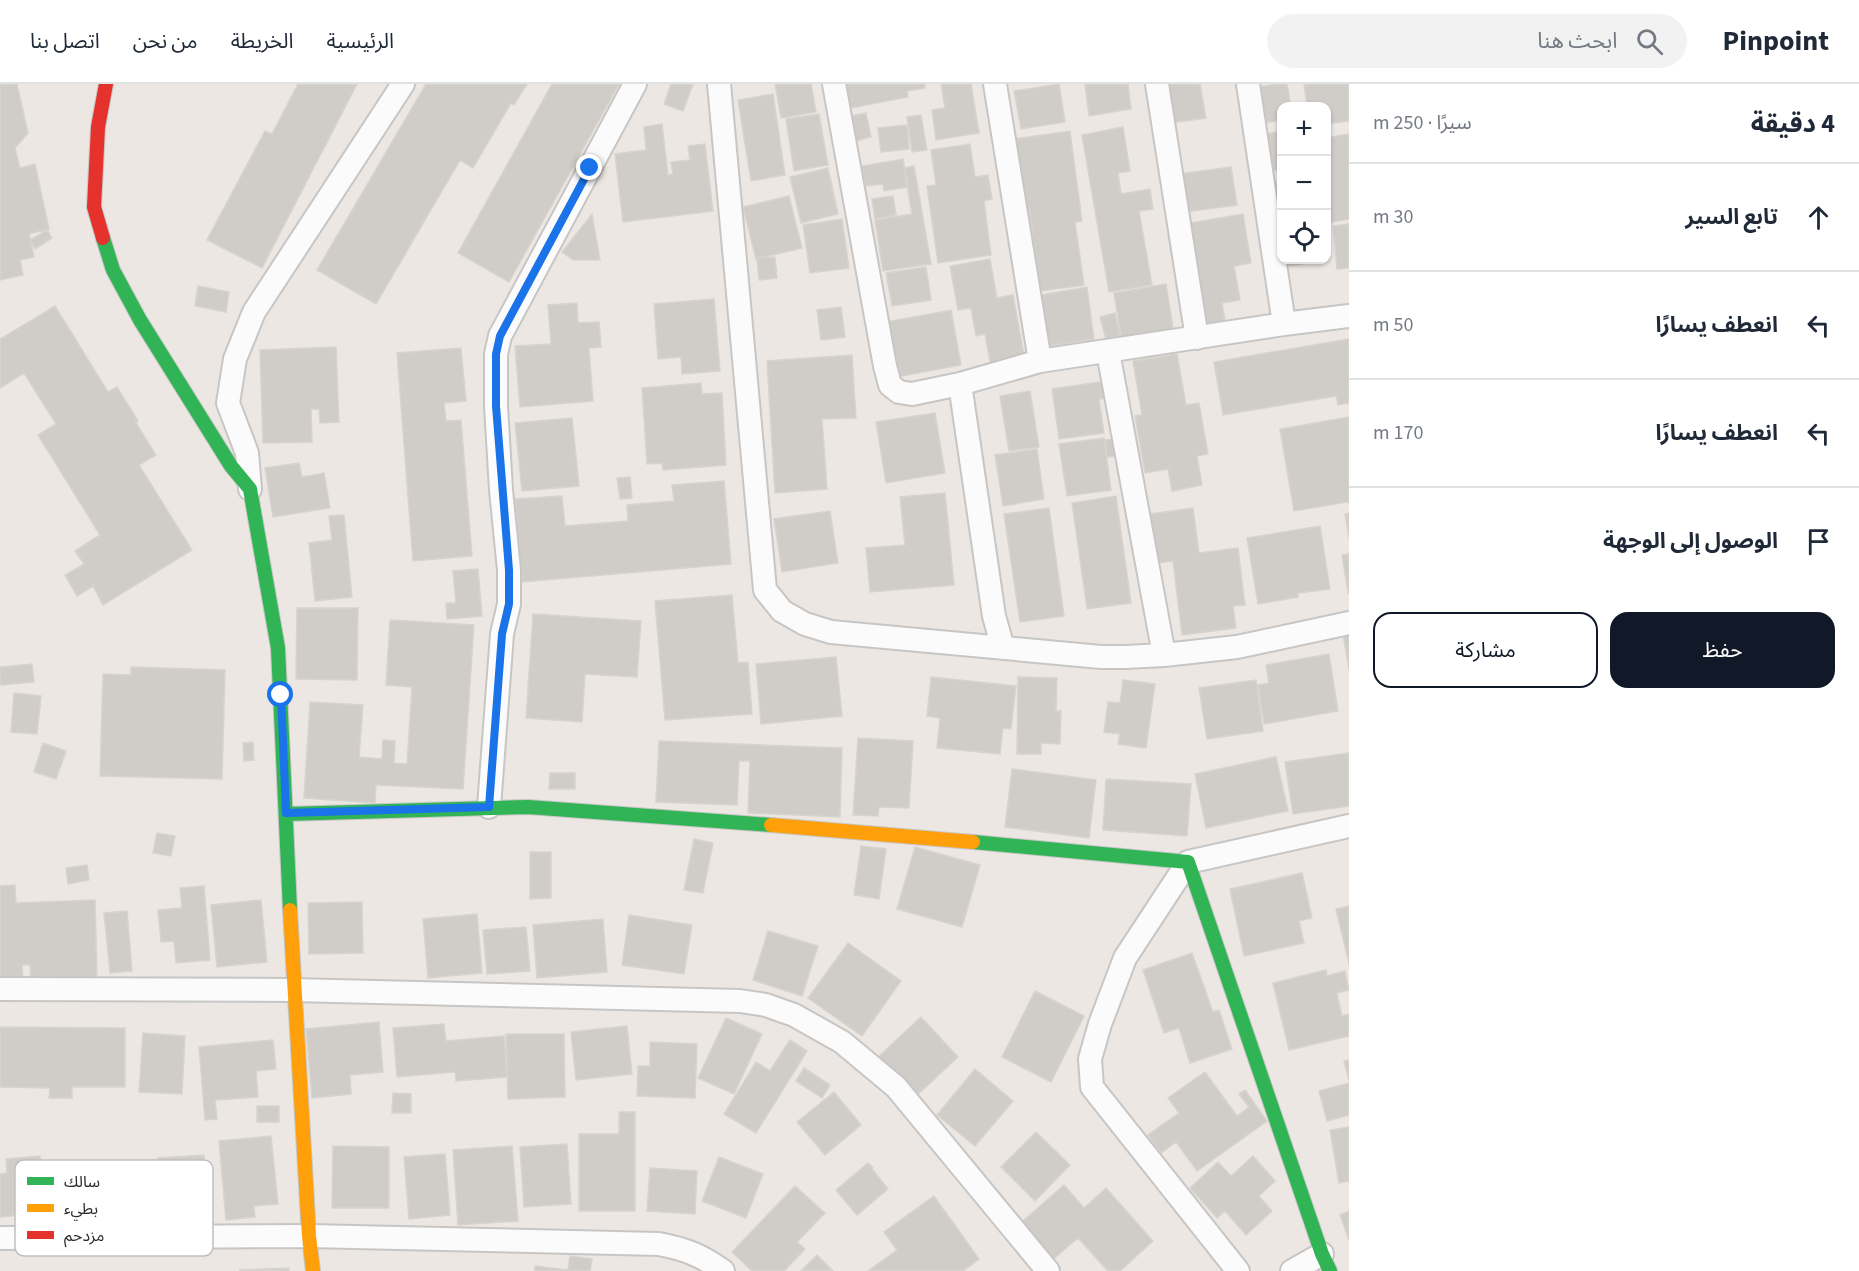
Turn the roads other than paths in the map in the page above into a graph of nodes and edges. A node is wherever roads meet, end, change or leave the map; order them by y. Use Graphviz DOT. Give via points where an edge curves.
graph roads {
  1 [pos="106,84"];
  2 [pos="403,84"];
  3 [pos="635,84"];
  4 [pos="719,84"];
  5 [pos="834,84"];
  6 [pos="995,84"];
  7 [pos="1157,84"];
  8 [pos="1248,84"];
  9 [pos="1349,316"];
  10 [pos="1284,324"];
  11 [pos="1197,338"];
  12 [pos="1108,352"];
  13 [pos="1040,361"];
  14 [pos="960,384"];
  15 [pos="250,489"];
  16 [pos="1349,623"];
  17 [pos="1003,648"];
  18 [pos="1164,655"];
  19 [pos="489,807"];
  20 [pos="286,813"];
  21 [pos="1349,826"];
  22 [pos="1188,862"];
  23 [pos="0,989"];
  24 [pos="293,990"];
  25 [pos="309,1236"];
  26 [pos="213,1237"];
  27 [pos="0,1238"];
  28 [pos="15,1238"];
  29 [pos="1326,1262"];
  30 [pos="313,1271"];
  31 [pos="723,1271"];
  32 [pos="1048,1271"];
  33 [pos="1238,1271"];
  34 [pos="1292,1271"];
  1 -- 15 [label="street" via="98,127 94,207 114,270 146,330 231,466"];
  2 -- 15 [label="street" via="254,312 235,359 228,403 247,453"];
  3 -- 19 [label="street" via="500,336 496,354 509,604 502,634"];
  4 -- 17 [label="street" via="765,590 782,611 831,632"];
  5 -- 14 [label="street" via="890,385 899,392 912,394"];
  6 -- 13 [label="street"];
  7 -- 11 [label="street"];
  8 -- 10 [label="street"];
  9 -- 10 [label="street"];
  10 -- 11 [label="street"];
  11 -- 12 [label="street"];
  12 -- 13 [label="street"];
  12 -- 18 [label="street"];
  13 -- 14 [label="street"];
  14 -- 17 [label="street" via="994,616"];
  15 -- 20 [label="street" via="278,648"];
  16 -- 18 [label="street" via="1237,647"];
  17 -- 18 [label="street" via="1101,657"];
  19 -- 20 [label="street"];
  19 -- 22 [label="street" via="771,825"];
  20 -- 24 [label="street"];
  21 -- 22 [label="street"];
  22 -- 29 [label="street"];
  22 -- 33 [label="street" via="1125,958 1090,1059 1092,1087"];
  23 -- 24 [label="street"];
  24 -- 25 [label="street"];
  24 -- 32 [label="street" via="740,1000 794,1014 842,1041 896,1087"];
  25 -- 26 [label="street"];
  25 -- 30 [label="street"];
  25 -- 31 [label="street" via="659,1245 686,1249"];
  27 -- 28 [label="street"];
  29 -- 34 [label="street"];
}
